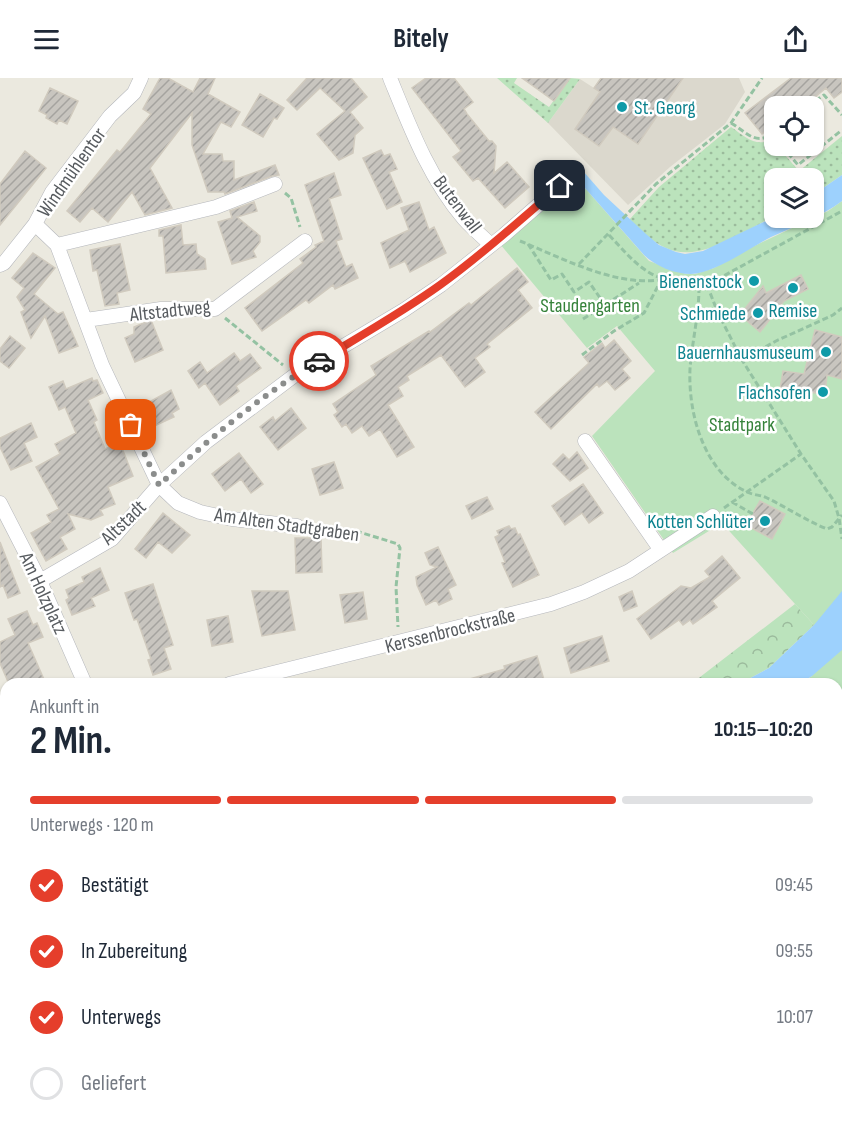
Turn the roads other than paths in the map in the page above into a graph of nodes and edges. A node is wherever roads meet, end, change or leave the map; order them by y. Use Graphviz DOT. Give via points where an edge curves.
graph roads {
  1 [pos="141,78"];
  2 [pos="390,78"];
  3 [pos="275,183"];
  4 [pos="560,186"];
  5 [pos="34,224"];
  6 [pos="305,241"];
  7 [pos="57,245"];
  8 [pos="491,245"];
  9 [pos="0,265"];
  10 [pos="86,320"];
  11 [pos="585,441"];
  12 [pos="159,485"];
  13 [pos="0,503"];
  14 [pos="713,516"];
  15 [pos="297,526"];
  16 [pos="660,549"];
  17 [pos="40,582"];
  18 [pos="82,678"];
  19 [pos="254,678"];
  1 -- 5 [label="street, Windmühlentor" via="134,93 110,116 52,192"];
  2 -- 8 [label="street, Butenwall" via="422,153 443,190"];
  3 -- 7 [label="street" via="216,207"];
  4 -- 8 [label="street, Butenwall"];
  5 -- 7 [label="street, Am Alten Stadtgraben"];
  5 -- 9 [label="street, Windmühlentor"];
  6 -- 10 [label="street, Altstadtweg" via="215,309 161,309"];
  7 -- 10 [label="street, Am Alten Stadtgraben"];
  8 -- 12 [label="street, Altstadt" via="404,310 295,375 206,442"];
  10 -- 12 [label="street, Am Alten Stadtgraben" via="102,365"];
  11 -- 16 [label="street"];
  12 -- 15 [label="street, Am Alten Stadtgraben" via="178,502 200,512"];
  12 -- 17 [label="street, Altstadt" via="112,539"];
  13 -- 17 [label="street, Am Holzplatz"];
  14 -- 16 [label="street, Kerssenbrockstraße"];
  16 -- 19 [label="street, Kerssenbrockstraße" via="629,571 551,604"];
  17 -- 18 [label="street, Am Holzplatz"];
}
